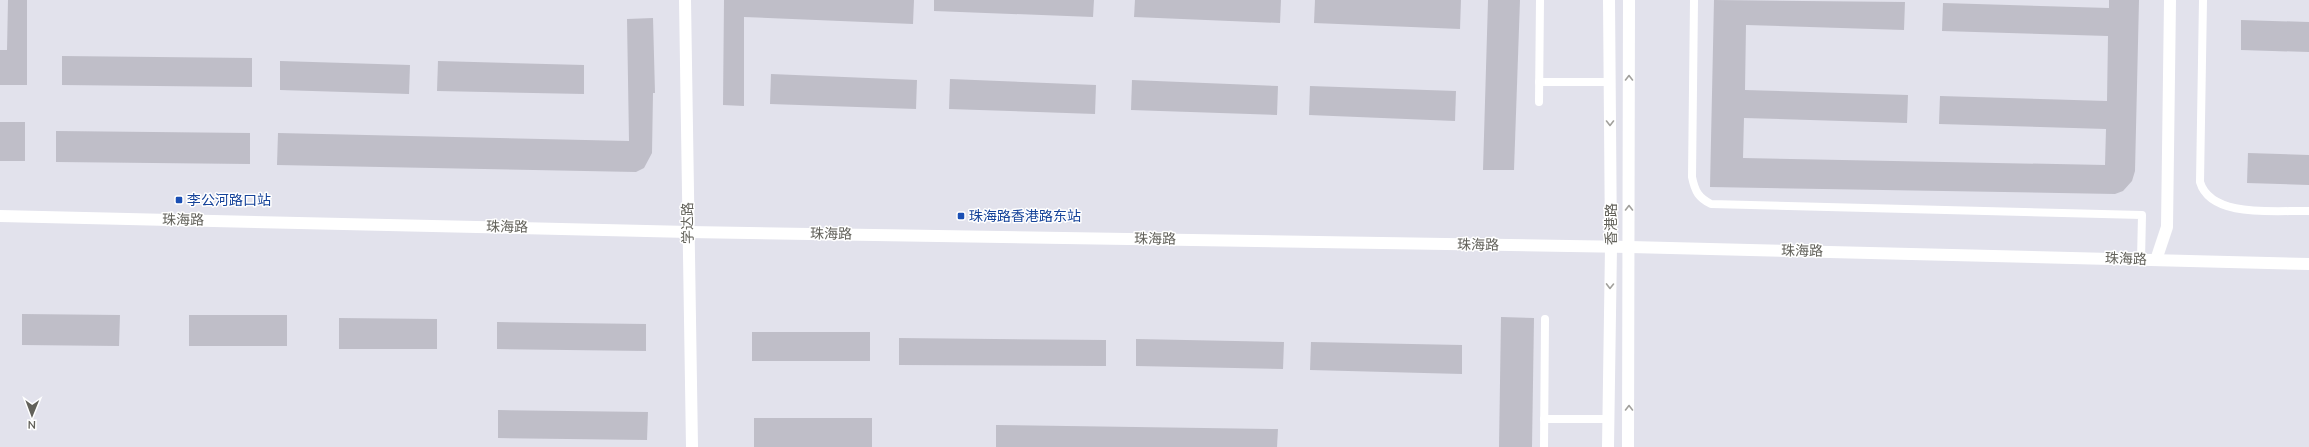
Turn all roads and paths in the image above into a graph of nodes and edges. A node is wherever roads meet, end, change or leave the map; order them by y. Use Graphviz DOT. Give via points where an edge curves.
graph roads {
  1 [pos="685,0"];
  2 [pos="1540,0"];
  3 [pos="1610,0"];
  4 [pos="1629,0"];
  5 [pos="1694,0"];
  6 [pos="2170,0"];
  7 [pos="2203,0"];
  8 [pos="1539,82"];
  9 [pos="1610,82"];
  10 [pos="1539,102"];
  11 [pos="2309,211"];
  12 [pos="0,216"];
  13 [pos="689,232"];
  14 [pos="1611,247"];
  15 [pos="1630,247"];
  16 [pos="2141,260"];
  17 [pos="2156,260"];
  18 [pos="2309,264"];
  19 [pos="1545,319"];
  20 [pos="1544,419"];
  21 [pos="1609,419"];
  22 [pos="692,447"];
  23 [pos="1544,447"];
  24 [pos="1608,447"];
  25 [pos="1628,447"];
  1 -- 13 [label="main road, 学达路"];
  2 -- 8 [label="lane"];
  3 -- 9 [label="main road, 香港路"];
  15 -- 4 [label="main road, 香港路, one-way"];
  5 -- 16 [label="lane" via="1692,178 1700,198 1711,204 2142,215"];
  6 -- 17 [label="main road" via="2167,227"];
  7 -- 11 [label="lane" via="2200,182 2203,192 2210,199 2226,207"];
  8 -- 9 [label="lane"];
  8 -- 10 [label="lane"];
  9 -- 14 [label="main road, 香港路, one-way"];
  12 -- 13 [label="main road, 珠海路"];
  13 -- 14 [label="main road, 珠海路"];
  13 -- 22 [label="main road, 学达路"];
  14 -- 15 [label="main road, 珠海路"];
  14 -- 21 [label="main road, 香港路, one-way"];
  15 -- 16 [label="main road, 珠海路"];
  25 -- 15 [label="main road, 香港路, one-way"];
  16 -- 17 [label="main road, 珠海路"];
  17 -- 18 [label="main road, 珠海路"];
  19 -- 20 [label="lane"];
  20 -- 21 [label="lane"];
  20 -- 23 [label="lane"];
  21 -- 24 [label="main road, 香港路"];
}
